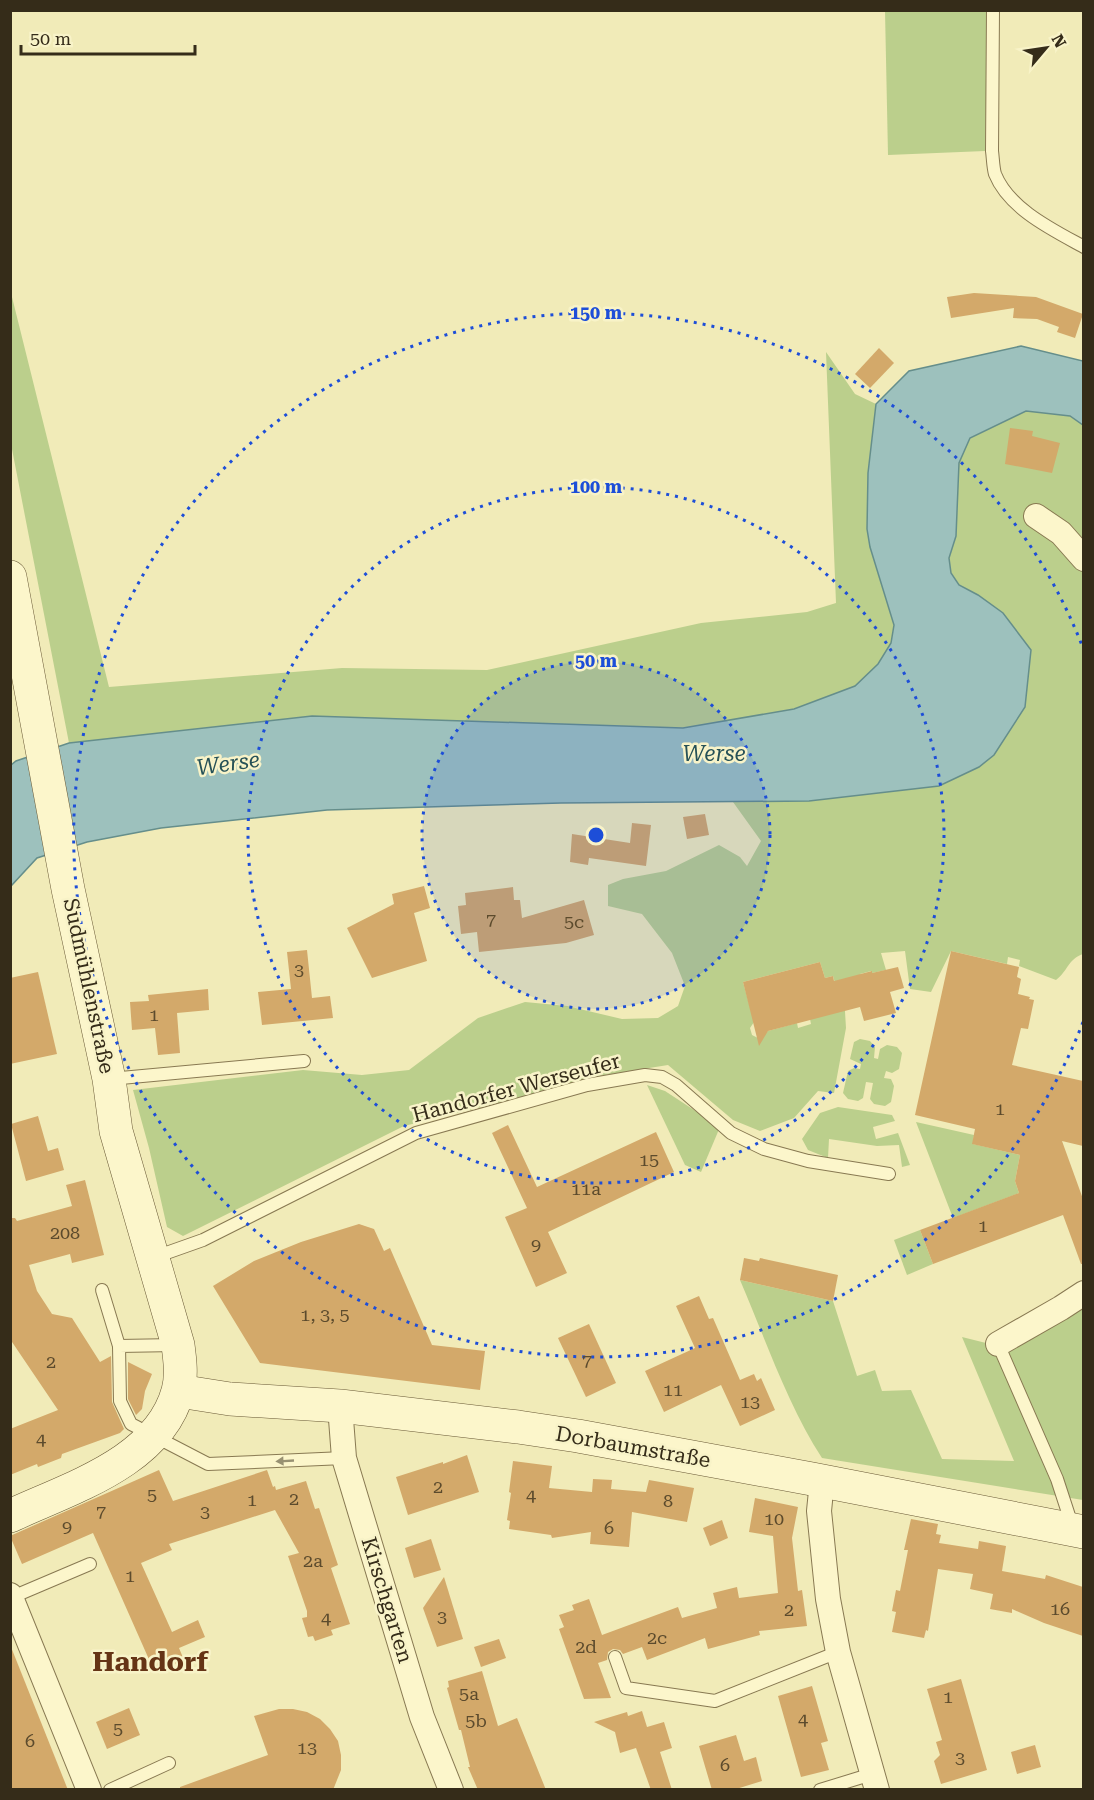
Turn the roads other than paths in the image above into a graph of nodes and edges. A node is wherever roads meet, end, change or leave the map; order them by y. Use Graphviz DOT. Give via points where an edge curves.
graph roads {
  1 [pos="993,10"];
  2 [pos="1083,247"];
  3 [pos="1036,516"];
  4 [pos="1083,559"];
  5 [pos="10,577"];
  6 [pos="304,1060"];
  7 [pos="109,1079"];
  8 [pos="889,1174"];
  9 [pos="153,1257"];
  10 [pos="102,1290"];
  11 [pos="1083,1293"];
  12 [pos="998,1344"];
  13 [pos="178,1345"];
  14 [pos="119,1346"];
  15 [pos="178,1391"];
  16 [pos="339,1406"];
  17 [pos="154,1436"];
  18 [pos="344,1458"];
  19 [pos="822,1480"];
  20 [pos="10,1516"];
  21 [pos="1078,1531"];
  22 [pos="90,1564"];
  23 [pos="11,1597"];
  24 [pos="838,1652"];
  25 [pos="615,1657"];
  26 [pos="169,1763"];
  27 [pos="875,1782"];
  28 [pos="89,1790"];
  29 [pos="110,1790"];
  30 [pos="451,1790"];
  31 [pos="820,1790"];
  1 -- 2 [label="lane" via="995,174 1019,205"];
  3 -- 4 [label="street" via="1061,533"];
  5 -- 7 [label="street, Sudmühlenstraße" via="68,889"];
  6 -- 7 [label="lane"];
  7 -- 9 [label="street, Sudmühlenstraße" via="116,1131"];
  8 -- 9 [label="lane, Handorfer Werseufer" via="808,1161 764,1149 731,1133 676,1085 662,1077 645,1075 587,1085 416,1133 203,1240"];
  9 -- 13 [label="street, Sudmühlenstraße"];
  10 -- 14 [label="lane"];
  11 -- 12 [label="street"];
  12 -- 21 [label="lane"];
  13 -- 14 [label="lane"];
  13 -- 15 [label="street, Sudmühlenstraße"];
  14 -- 17 [label="lane" via="120,1401 131,1424"];
  15 -- 16 [label="street, Dorbaumstraße" via="230,1399"];
  15 -- 17 [label="street, Sudmühlenstraße" via="168,1418"];
  16 -- 18 [label="street, Kirschgarten"];
  16 -- 19 [label="street, Dorbaumstraße" via="528,1428"];
  18 -- 17 [label="lane, one-way" via="208,1464"];
  17 -- 20 [label="street, Sudmühlenstraße" via="113,1468"];
  18 -- 30 [label="street, Kirschgarten" via="422,1717"];
  19 -- 21 [label="street, Dorbaumstraße"];
  19 -- 24 [label="street" via="819,1511"];
  22 -- 23 [label="lane"];
  23 -- 28 [label="street"];
  24 -- 25 [label="lane" via="715,1701 626,1688"];
  24 -- 27 [label="street"];
  26 -- 29 [label="lane"];
  27 -- 31 [label="lane"];
}
